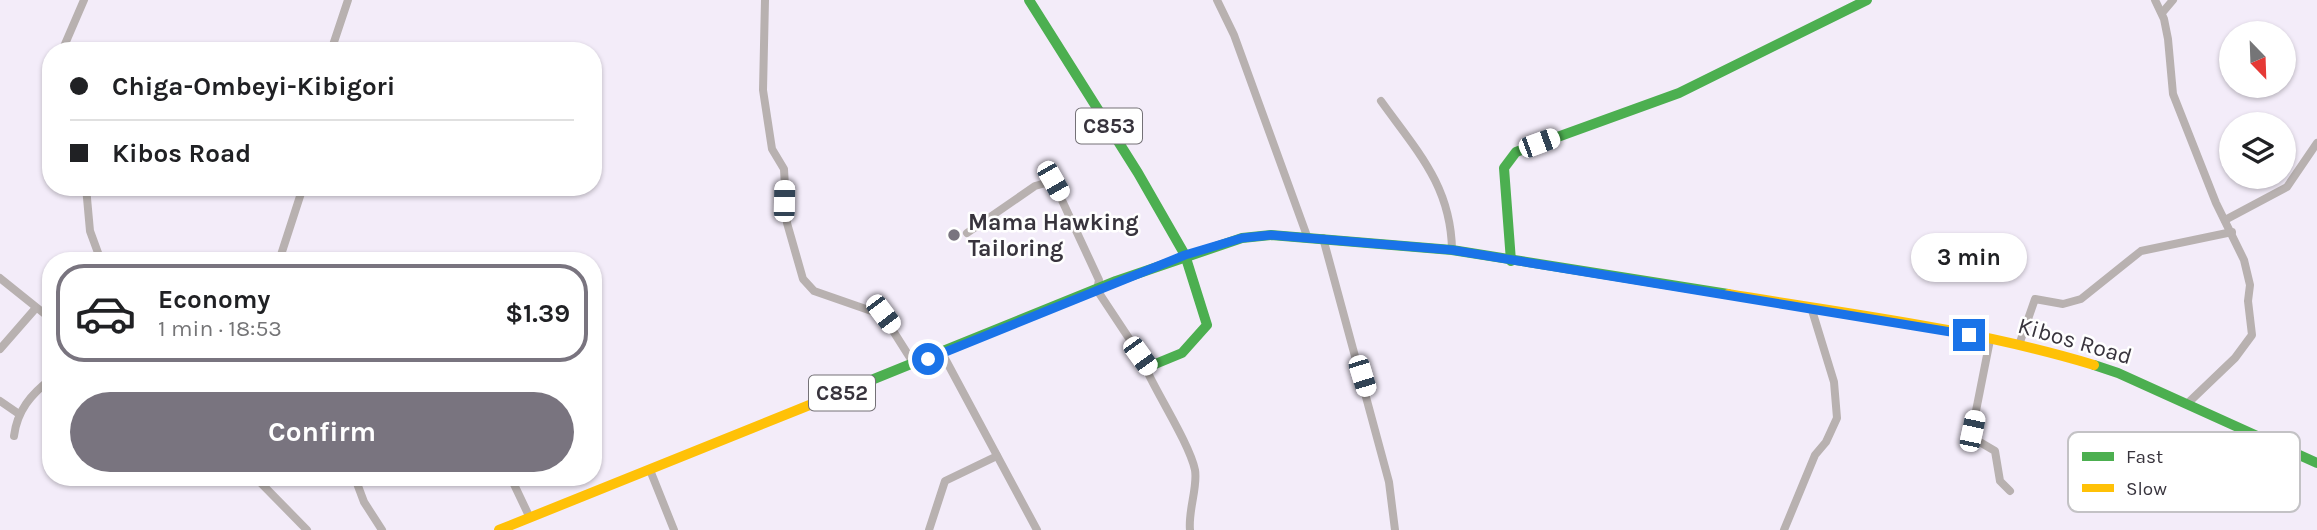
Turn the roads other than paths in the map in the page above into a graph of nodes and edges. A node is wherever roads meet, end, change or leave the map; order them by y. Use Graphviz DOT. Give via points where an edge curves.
graph roads {
  1 [pos="84,0"];
  2 [pos="348,0"];
  3 [pos="765,0"];
  4 [pos="1029,0"];
  5 [pos="1217,0"];
  6 [pos="1867,0"];
  7 [pos="2155,0"];
  8 [pos="2173,0"];
  9 [pos="2161,13"];
  10 [pos="66,42"];
  11 [pos="334,42"];
  12 [pos="1381,101"];
  13 [pos="2317,143"];
  14 [pos="87,196"];
  15 [pos="300,196"];
  16 [pos="2225,220"];
  17 [pos="2232,232"];
  18 [pos="967,233"];
  19 [pos="1307,236"];
  20 [pos="1323,237"];
  21 [pos="1452,250"];
  22 [pos="98,252"];
  23 [pos="282,252"];
  24 [pos="1185,255"];
  25 [pos="1511,261"];
  26 [pos="0,278"];
  27 [pos="1098,288"];
  28 [pos="1811,307"];
  29 [pos="35,309"];
  30 [pos="42,313"];
  31 [pos="1990,340"];
  32 [pos="2019,345"];
  33 [pos="0,349"];
  34 [pos="942,353"];
  35 [pos="914,364"];
  36 [pos="1148,367"];
  37 [pos="42,387"];
  38 [pos="0,401"];
  39 [pos="2188,403"];
  40 [pos="19,414"];
  41 [pos="2250,432"];
  42 [pos="14,436"];
  43 [pos="2300,455"];
  44 [pos="997,456"];
  45 [pos="2317,463"];
  46 [pos="650,470"];
  47 [pos="264,486"];
  48 [pos="358,486"];
  49 [pos="515,486"];
  50 [pos="2010,491"];
  51 [pos="530,518"];
  52 [pos="307,530"];
  53 [pos="382,530"];
  54 [pos="499,530"];
  55 [pos="674,530"];
  56 [pos="929,530"];
  57 [pos="1037,530"];
  58 [pos="1190,530"];
  59 [pos="1395,530"];
  60 [pos="1784,530"];
  1 -- 10 [label="street"];
  2 -- 11 [label="street"];
  3 -- 35 [label="street" via="763,90 772,149 783,169 787,223 803,279 814,291 883,314"];
  4 -- 24 [label="main road, C853"];
  5 -- 19 [label="street"];
  6 -- 25 [label="main road" via="1679,93 1516,152 1504,169"];
  7 -- 9 [label="street"];
  8 -- 9 [label="street"];
  9 -- 16 [label="street" via="2171,56 2173,94"];
  12 -- 21 [label="street" via="1442,193 1451,219"];
  13 -- 16 [label="street" via="2287,187"];
  14 -- 22 [label="street" via="90,232"];
  15 -- 23 [label="street"];
  16 -- 17 [label="street"];
  17 -- 32 [label="street" via="2141,251 2081,299 2063,304 2035,299"];
  17 -- 39 [label="street" via="2250,285 2252,335"];
  18 -- 27 [label="street" via="1035,186 1053,181 1099,280"];
  19 -- 20 [label="main road, Kibos Road"];
  19 -- 24 [label="main road, Kibos Road" via="1242,238"];
  20 -- 21 [label="main road, Kibos Road"];
  20 -- 59 [label="street" via="1380,446"];
  21 -- 25 [label="main road, Kibos Road"];
  24 -- 27 [label="main road, C852"];
  24 -- 36 [label="main road" via="1207,325 1181,353"];
  25 -- 28 [label="main road, Kibos Road"];
  26 -- 29 [label="street"];
  27 -- 34 [label="main road, C852"];
  27 -- 36 [label="street"];
  28 -- 31 [label="main road, Kibos Road"];
  28 -- 60 [label="street" via="1833,382 1837,418 1811,462"];
  29 -- 30 [label="street"];
  29 -- 33 [label="street"];
  31 -- 32 [label="main road, Kibos Road"];
  31 -- 50 [label="street" via="1972,431 1978,441 1995,451 2000,481"];
  32 -- 39 [label="main road, Kibos Road" via="2095,365"];
  34 -- 35 [label="main road, C852"];
  34 -- 44 [label="street"];
  35 -- 46 [label="main road, C852"];
  36 -- 58 [label="street" via="1195,470"];
  37 -- 40 [label="street"];
  38 -- 40 [label="street"];
  39 -- 41 [label="main road, Kibos Road"];
  40 -- 42 [label="street"];
  43 -- 45 [label="main road, Kibos Road"];
  44 -- 56 [label="street" via="945,481"];
  44 -- 57 [label="street"];
  46 -- 51 [label="main road, C852"];
  46 -- 55 [label="street"];
  47 -- 52 [label="street"];
  48 -- 53 [label="street"];
  49 -- 51 [label="street"];
  51 -- 54 [label="main road, C852"];
}
